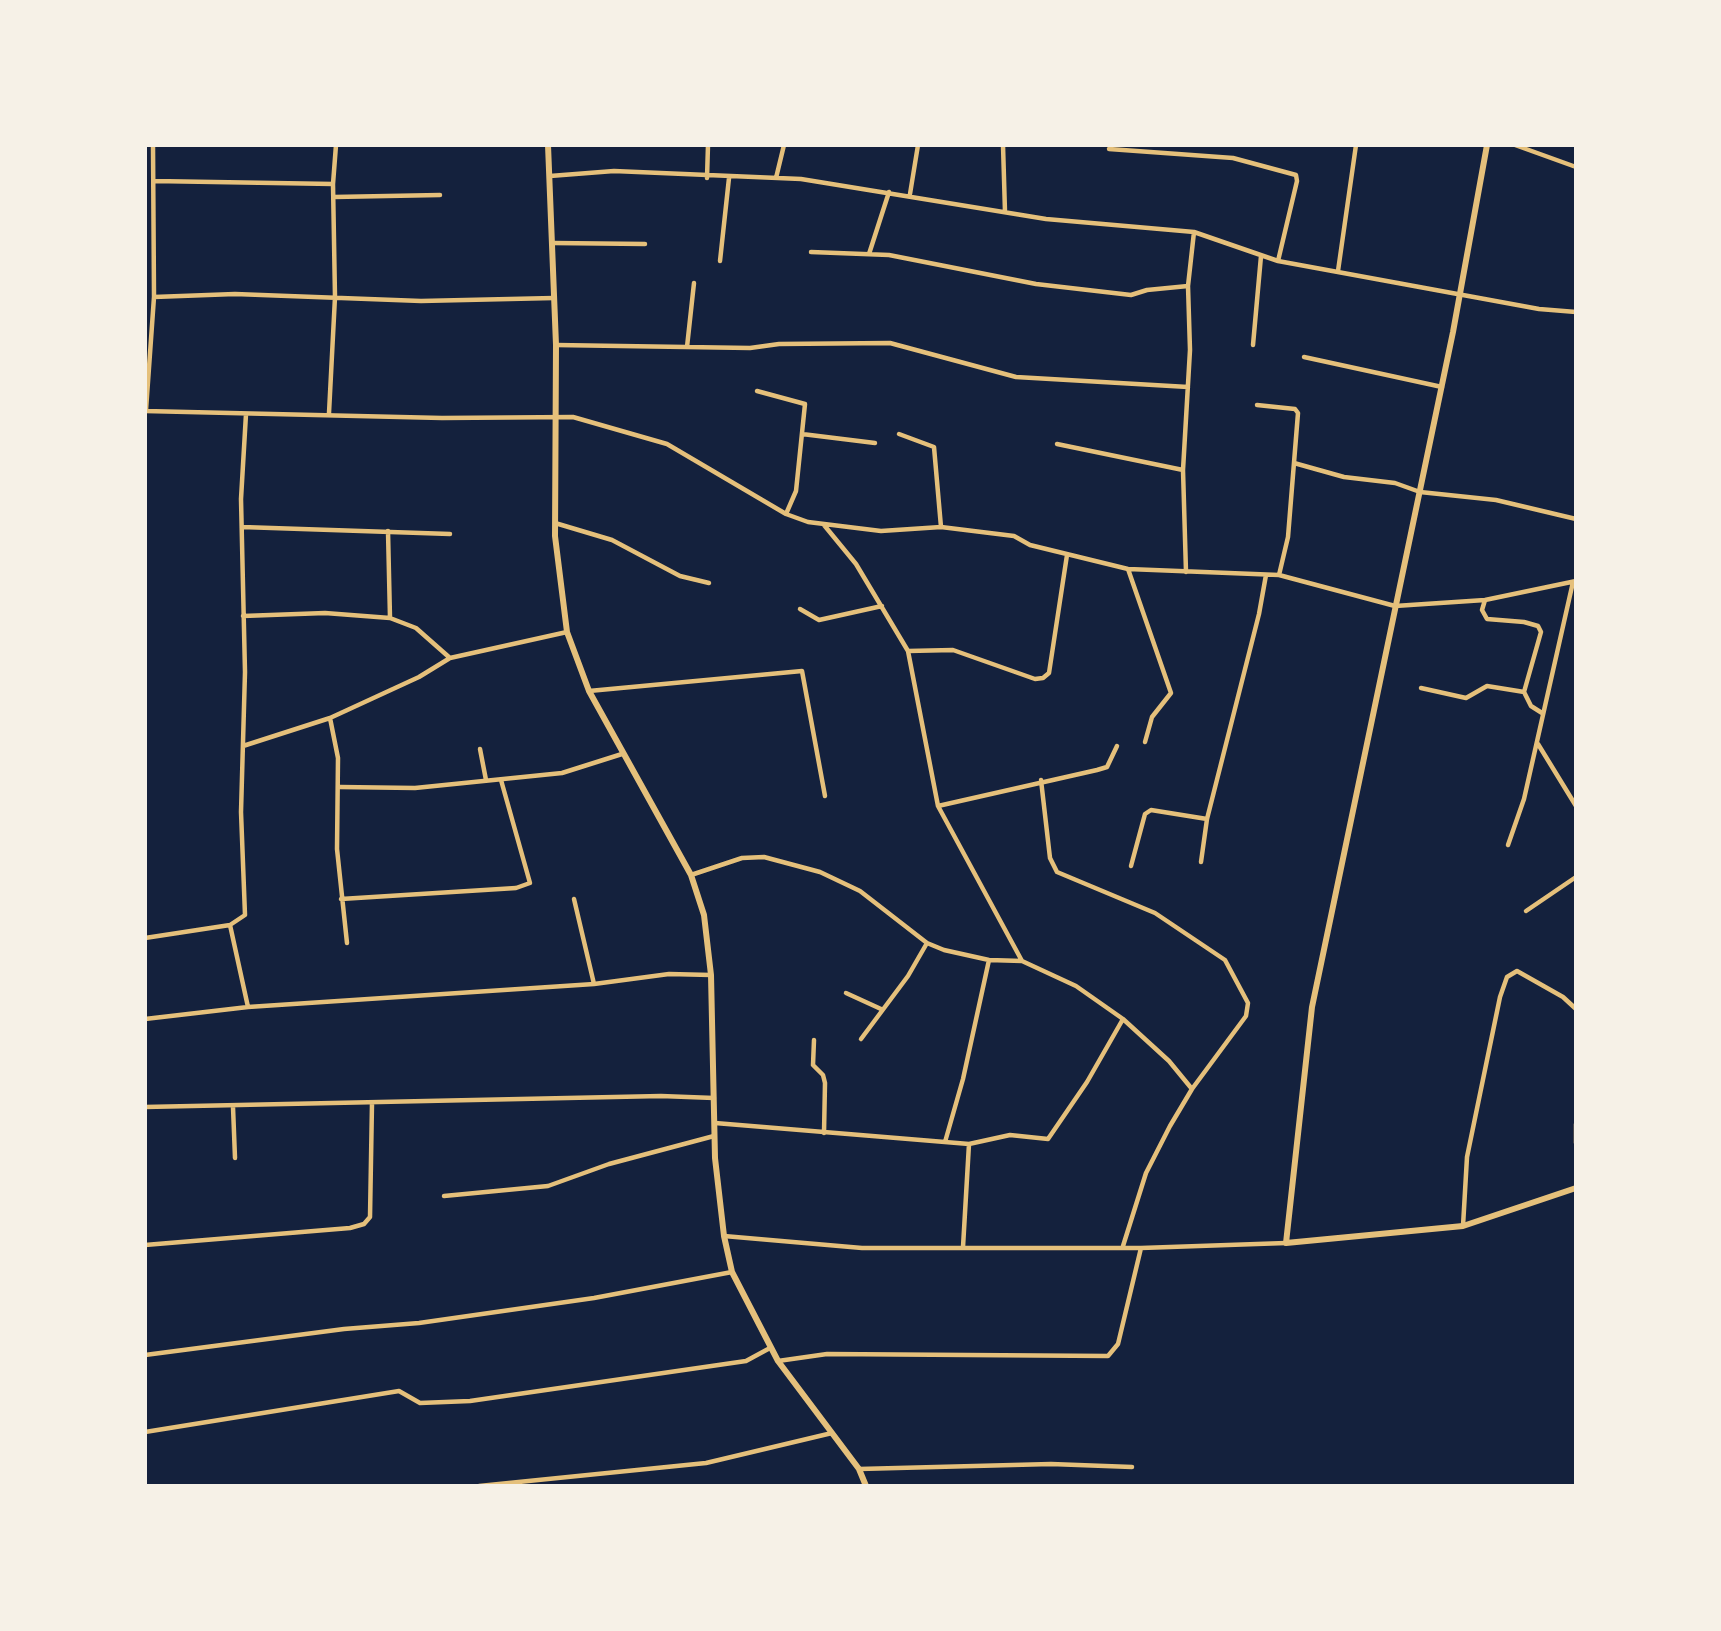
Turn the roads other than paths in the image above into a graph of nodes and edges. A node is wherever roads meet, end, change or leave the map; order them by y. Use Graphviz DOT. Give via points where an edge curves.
graph roads {
  1 [pos="153,145"];
  2 [pos="336,145"];
  3 [pos="548,145"];
  4 [pos="708,145"];
  5 [pos="784,145"];
  6 [pos="918,145"];
  7 [pos="1003,145"];
  8 [pos="1356,145"];
  9 [pos="1487,145"];
  10 [pos="1515,145"];
  11 [pos="1109,149"];
  12 [pos="1576,167"];
  13 [pos="550,176"];
  14 [pos="707,177"];
  15 [pos="729,178"];
  16 [pos="776,178"];
  17 [pos="154,181"];
  18 [pos="333,184"];
  19 [pos="889,192"];
  20 [pos="910,194"];
  21 [pos="440,195"];
  22 [pos="334,197"];
  23 [pos="1005,212"];
  24 [pos="1194,232"];
  25 [pos="553,243"];
  26 [pos="645,244"];
  27 [pos="811,252"];
  28 [pos="869,254"];
  29 [pos="1261,256"];
  30 [pos="720,261"];
  31 [pos="1278,261"];
  32 [pos="1338,271"];
  33 [pos="694,283"];
  34 [pos="1188,286"];
  35 [pos="1460,295"];
  36 [pos="154,297"];
  37 [pos="335,297"];
  38 [pos="555,298"];
  39 [pos="1576,312"];
  40 [pos="556,345"];
  41 [pos="1253,345"];
  42 [pos="687,347"];
  43 [pos="1304,357"];
  44 [pos="1188,387"];
  45 [pos="1442,387"];
  46 [pos="757,391"];
  47 [pos="1257,405"];
  48 [pos="146,410"];
  49 [pos="328,413"];
  50 [pos="246,414"];
  51 [pos="556,417"];
  52 [pos="802,434"];
  53 [pos="900,435"];
  54 [pos="875,443"];
  55 [pos="1057,444"];
  56 [pos="1294,463"];
  57 [pos="1183,470"];
  58 [pos="1420,492"];
  59 [pos="786,514"];
  60 [pos="1576,519"];
  61 [pos="555,523"];
  62 [pos="824,525"];
  63 [pos="242,527"];
  64 [pos="940,527"];
  65 [pos="388,531"];
  66 [pos="450,534"];
  67 [pos="1067,555"];
  68 [pos="1128,569"];
  69 [pos="1186,572"];
  70 [pos="1266,575"];
  71 [pos="1279,575"];
  72 [pos="1574,582"];
  73 [pos="709,583"];
  74 [pos="1485,600"];
  75 [pos="882,606"];
  76 [pos="1395,606"];
  77 [pos="800,610"];
  78 [pos="243,616"];
  79 [pos="390,618"];
  80 [pos="567,632"];
  81 [pos="908,650"];
  82 [pos="450,658"];
  83 [pos="1421,688"];
  84 [pos="589,691"];
  85 [pos="1524,692"];
  86 [pos="1542,713"];
  87 [pos="330,718"];
  88 [pos="1146,743"];
  89 [pos="1537,743"];
  90 [pos="1117,746"];
  91 [pos="243,747"];
  92 [pos="480,749"];
  93 [pos="622,754"];
  94 [pos="501,779"];
  95 [pos="486,780"];
  96 [pos="1041,780"];
  97 [pos="340,787"];
  98 [pos="825,796"];
  99 [pos="938,806"];
  100 [pos="1576,806"];
  101 [pos="1207,819"];
  102 [pos="1508,845"];
  103 [pos="1201,862"];
  104 [pos="1131,866"];
  105 [pos="691,875"];
  106 [pos="1576,877"];
  107 [pos="341,899"];
  108 [pos="574,899"];
  109 [pos="1526,911"];
  110 [pos="230,925"];
  111 [pos="145,938"];
  112 [pos="348,943"];
  113 [pos="927,943"];
  114 [pos="989,960"];
  115 [pos="1022,961"];
  116 [pos="711,975"];
  117 [pos="594,984"];
  118 [pos="846,993"];
  119 [pos="248,1007"];
  120 [pos="881,1009"];
  121 [pos="1576,1009"];
  122 [pos="145,1019"];
  123 [pos="1123,1019"];
  124 [pos="861,1039"];
  125 [pos="814,1040"];
  126 [pos="1192,1089"];
  127 [pos="714,1098"];
  128 [pos="372,1103"];
  129 [pos="145,1107"];
  130 [pos="233,1107"];
  131 [pos="715,1123"];
  132 [pos="1576,1124"];
  133 [pos="824,1133"];
  134 [pos="715,1136"];
  135 [pos="945,1142"];
  136 [pos="1576,1143"];
  137 [pos="969,1144"];
  138 [pos="235,1158"];
  139 [pos="1576,1188"];
  140 [pos="444,1196"];
  141 [pos="1463,1226"];
  142 [pos="724,1236"];
  143 [pos="1286,1243"];
  144 [pos="145,1245"];
  145 [pos="1124,1246"];
  146 [pos="963,1247"];
  147 [pos="1141,1248"];
  148 [pos="732,1272"];
  149 [pos="770,1348"];
  150 [pos="145,1355"];
  151 [pos="778,1361"];
  152 [pos="145,1432"];
  153 [pos="832,1433"];
  154 [pos="1132,1467"];
  155 [pos="859,1469"];
  156 [pos="479,1486"];
  157 [pos="866,1486"];
  1 -- 17 [label="street"];
  2 -- 18 [label="street"];
  3 -- 13 [label="street"];
  4 -- 14 [label="street"];
  5 -- 16 [label="street"];
  6 -- 20 [label="street"];
  7 -- 23 [label="street"];
  8 -- 32 [label="street"];
  9 -- 35 [label="street"];
  10 -- 12 [label="street"];
  11 -- 31 [label="street" via="1233,158 1296,175"];
  13 -- 14 [label="street" via="614,172"];
  13 -- 25 [label="street"];
  14 -- 15 [label="street"];
  15 -- 16 [label="street"];
  15 -- 30 [label="street"];
  16 -- 19 [label="street"];
  17 -- 18 [label="street"];
  17 -- 36 [label="street"];
  18 -- 22 [label="street"];
  19 -- 20 [label="street"];
  19 -- 28 [label="street"];
  20 -- 23 [label="street"];
  21 -- 22 [label="street"];
  22 -- 37 [label="street"];
  23 -- 24 [label="street"];
  24 -- 29 [label="street"];
  24 -- 34 [label="street"];
  25 -- 26 [label="street"];
  25 -- 38 [label="street"];
  27 -- 28 [label="street"];
  28 -- 34 [label="street" via="916,258 1037,284 1131,295"];
  29 -- 31 [label="street"];
  29 -- 41 [label="street"];
  31 -- 32 [label="street"];
  32 -- 35 [label="street"];
  33 -- 42 [label="street"];
  34 -- 44 [label="street"];
  35 -- 39 [label="street"];
  35 -- 45 [label="street"];
  36 -- 37 [label="street"];
  36 -- 48 [label="street"];
  37 -- 38 [label="street" via="421,301"];
  37 -- 49 [label="street"];
  38 -- 40 [label="street"];
  40 -- 42 [label="street"];
  40 -- 51 [label="street"];
  42 -- 44 [label="street" via="890,343 1016,377"];
  43 -- 45 [label="street"];
  44 -- 57 [label="street"];
  45 -- 58 [label="street"];
  46 -- 52 [label="street" via="803,401"];
  47 -- 56 [label="street" via="1297,411"];
  48 -- 50 [label="street"];
  49 -- 50 [label="street"];
  49 -- 51 [label="street"];
  50 -- 63 [label="street"];
  51 -- 59 [label="street" via="573,416 667,444"];
  51 -- 61 [label="street"];
  52 -- 54 [label="street"];
  52 -- 59 [label="street" via="796,491"];
  53 -- 64 [label="street" via="934,447"];
  55 -- 57 [label="street"];
  56 -- 58 [label="street"];
  56 -- 71 [label="street" via="1288,537"];
  57 -- 69 [label="street"];
  58 -- 60 [label="street" via="1496,500"];
  58 -- 76 [label="street"];
  59 -- 62 [label="street"];
  61 -- 73 [label="street" via="612,540 680,576"];
  61 -- 80 [label="street"];
  62 -- 64 [label="street" via="881,531"];
  62 -- 75 [label="street"];
  63 -- 65 [label="street"];
  63 -- 78 [label="street"];
  64 -- 67 [label="street" via="1014,536"];
  65 -- 66 [label="street"];
  65 -- 79 [label="street"];
  67 -- 68 [label="street"];
  67 -- 81 [label="street" via="1049,673 1043,678 953,650"];
  68 -- 69 [label="street"];
  68 -- 88 [label="street" via="1171,694 1152,717"];
  69 -- 70 [label="street"];
  70 -- 71 [label="street"];
  70 -- 101 [label="street"];
  71 -- 76 [label="street"];
  72 -- 74 [label="street"];
  72 -- 86 [label="street"];
  74 -- 76 [label="street"];
  74 -- 85 [label="street" via="1482,610 1487,619 1524,622 1538,626 1541,632"];
  75 -- 77 [label="street" via="819,620"];
  75 -- 81 [label="street"];
  76 -- 143 [label="street" via="1312,1007"];
  78 -- 79 [label="street"];
  78 -- 91 [label="street"];
  79 -- 82 [label="street" via="416,628"];
  80 -- 82 [label="street"];
  80 -- 84 [label="street"];
  81 -- 99 [label="street"];
  82 -- 87 [label="street"];
  83 -- 85 [label="street" via="1466,698 1487,686"];
  84 -- 93 [label="street"];
  84 -- 98 [label="street" via="802,671"];
  85 -- 86 [label="street" via="1531,706"];
  86 -- 89 [label="street"];
  87 -- 91 [label="street"];
  87 -- 97 [label="street"];
  89 -- 100 [label="street"];
  89 -- 102 [label="street"];
  90 -- 96 [label="street" via="1107,767"];
  91 -- 110 [label="street" via="241,812 247,909"];
  92 -- 95 [label="street"];
  93 -- 94 [label="street" via="562,773"];
  93 -- 105 [label="street"];
  94 -- 95 [label="street"];
  94 -- 107 [label="street" via="530,883 516,888"];
  95 -- 97 [label="street" via="415,788"];
  96 -- 99 [label="street"];
  96 -- 126 [label="street" via="1049,858 1057,872 1155,913 1225,960 1244,992 1246,1016"];
  97 -- 107 [label="street" via="337,849"];
  99 -- 115 [label="street"];
  101 -- 103 [label="street"];
  101 -- 104 [label="street" via="1151,810 1145,814"];
  105 -- 113 [label="street" via="753,857 820,872 872,898"];
  105 -- 116 [label="street" via="704,915"];
  106 -- 109 [label="street"];
  107 -- 112 [label="street"];
  108 -- 117 [label="street"];
  110 -- 111 [label="street"];
  110 -- 119 [label="street"];
  113 -- 114 [label="street"];
  113 -- 120 [label="street"];
  114 -- 115 [label="street"];
  114 -- 135 [label="street"];
  115 -- 123 [label="street" via="1076,986"];
  116 -- 117 [label="street" via="669,974"];
  116 -- 127 [label="street"];
  117 -- 119 [label="street"];
  118 -- 120 [label="street"];
  119 -- 122 [label="street"];
  120 -- 124 [label="street"];
  121 -- 141 [label="street" via="1517,971 1507,977 1467,1157"];
  123 -- 126 [label="street"];
  123 -- 137 [label="street" via="1050,1137 1010,1135"];
  125 -- 133 [label="street" via="813,1065 825,1083"];
  126 -- 145 [label="street" via="1146,1173"];
  127 -- 128 [label="street"];
  127 -- 131 [label="street"];
  128 -- 130 [label="street"];
  128 -- 144 [label="street" via="370,1217 364,1224"];
  129 -- 130 [label="street"];
  130 -- 138 [label="street"];
  131 -- 133 [label="street"];
  131 -- 134 [label="street"];
  132 -- 136 [label="street"];
  133 -- 135 [label="street"];
  134 -- 140 [label="street" via="548,1186"];
  134 -- 142 [label="street"];
  135 -- 137 [label="street"];
  137 -- 146 [label="street"];
  139 -- 141 [label="street"];
  141 -- 143 [label="street"];
  142 -- 146 [label="street" via="862,1248"];
  142 -- 148 [label="street"];
  143 -- 147 [label="street"];
  145 -- 146 [label="street"];
  145 -- 147 [label="street"];
  147 -- 151 [label="street" via="1118,1344 1108,1356 827,1354"];
  148 -- 149 [label="street"];
  148 -- 150 [label="street" via="459,1318"];
  149 -- 151 [label="street"];
  149 -- 152 [label="street" via="746,1361 470,1401 420,1403 399,1391"];
  151 -- 153 [label="street"];
  153 -- 155 [label="street"];
  153 -- 156 [label="street" via="706,1463"];
  154 -- 155 [label="street" via="1051,1464"];
  155 -- 157 [label="street"];
}
